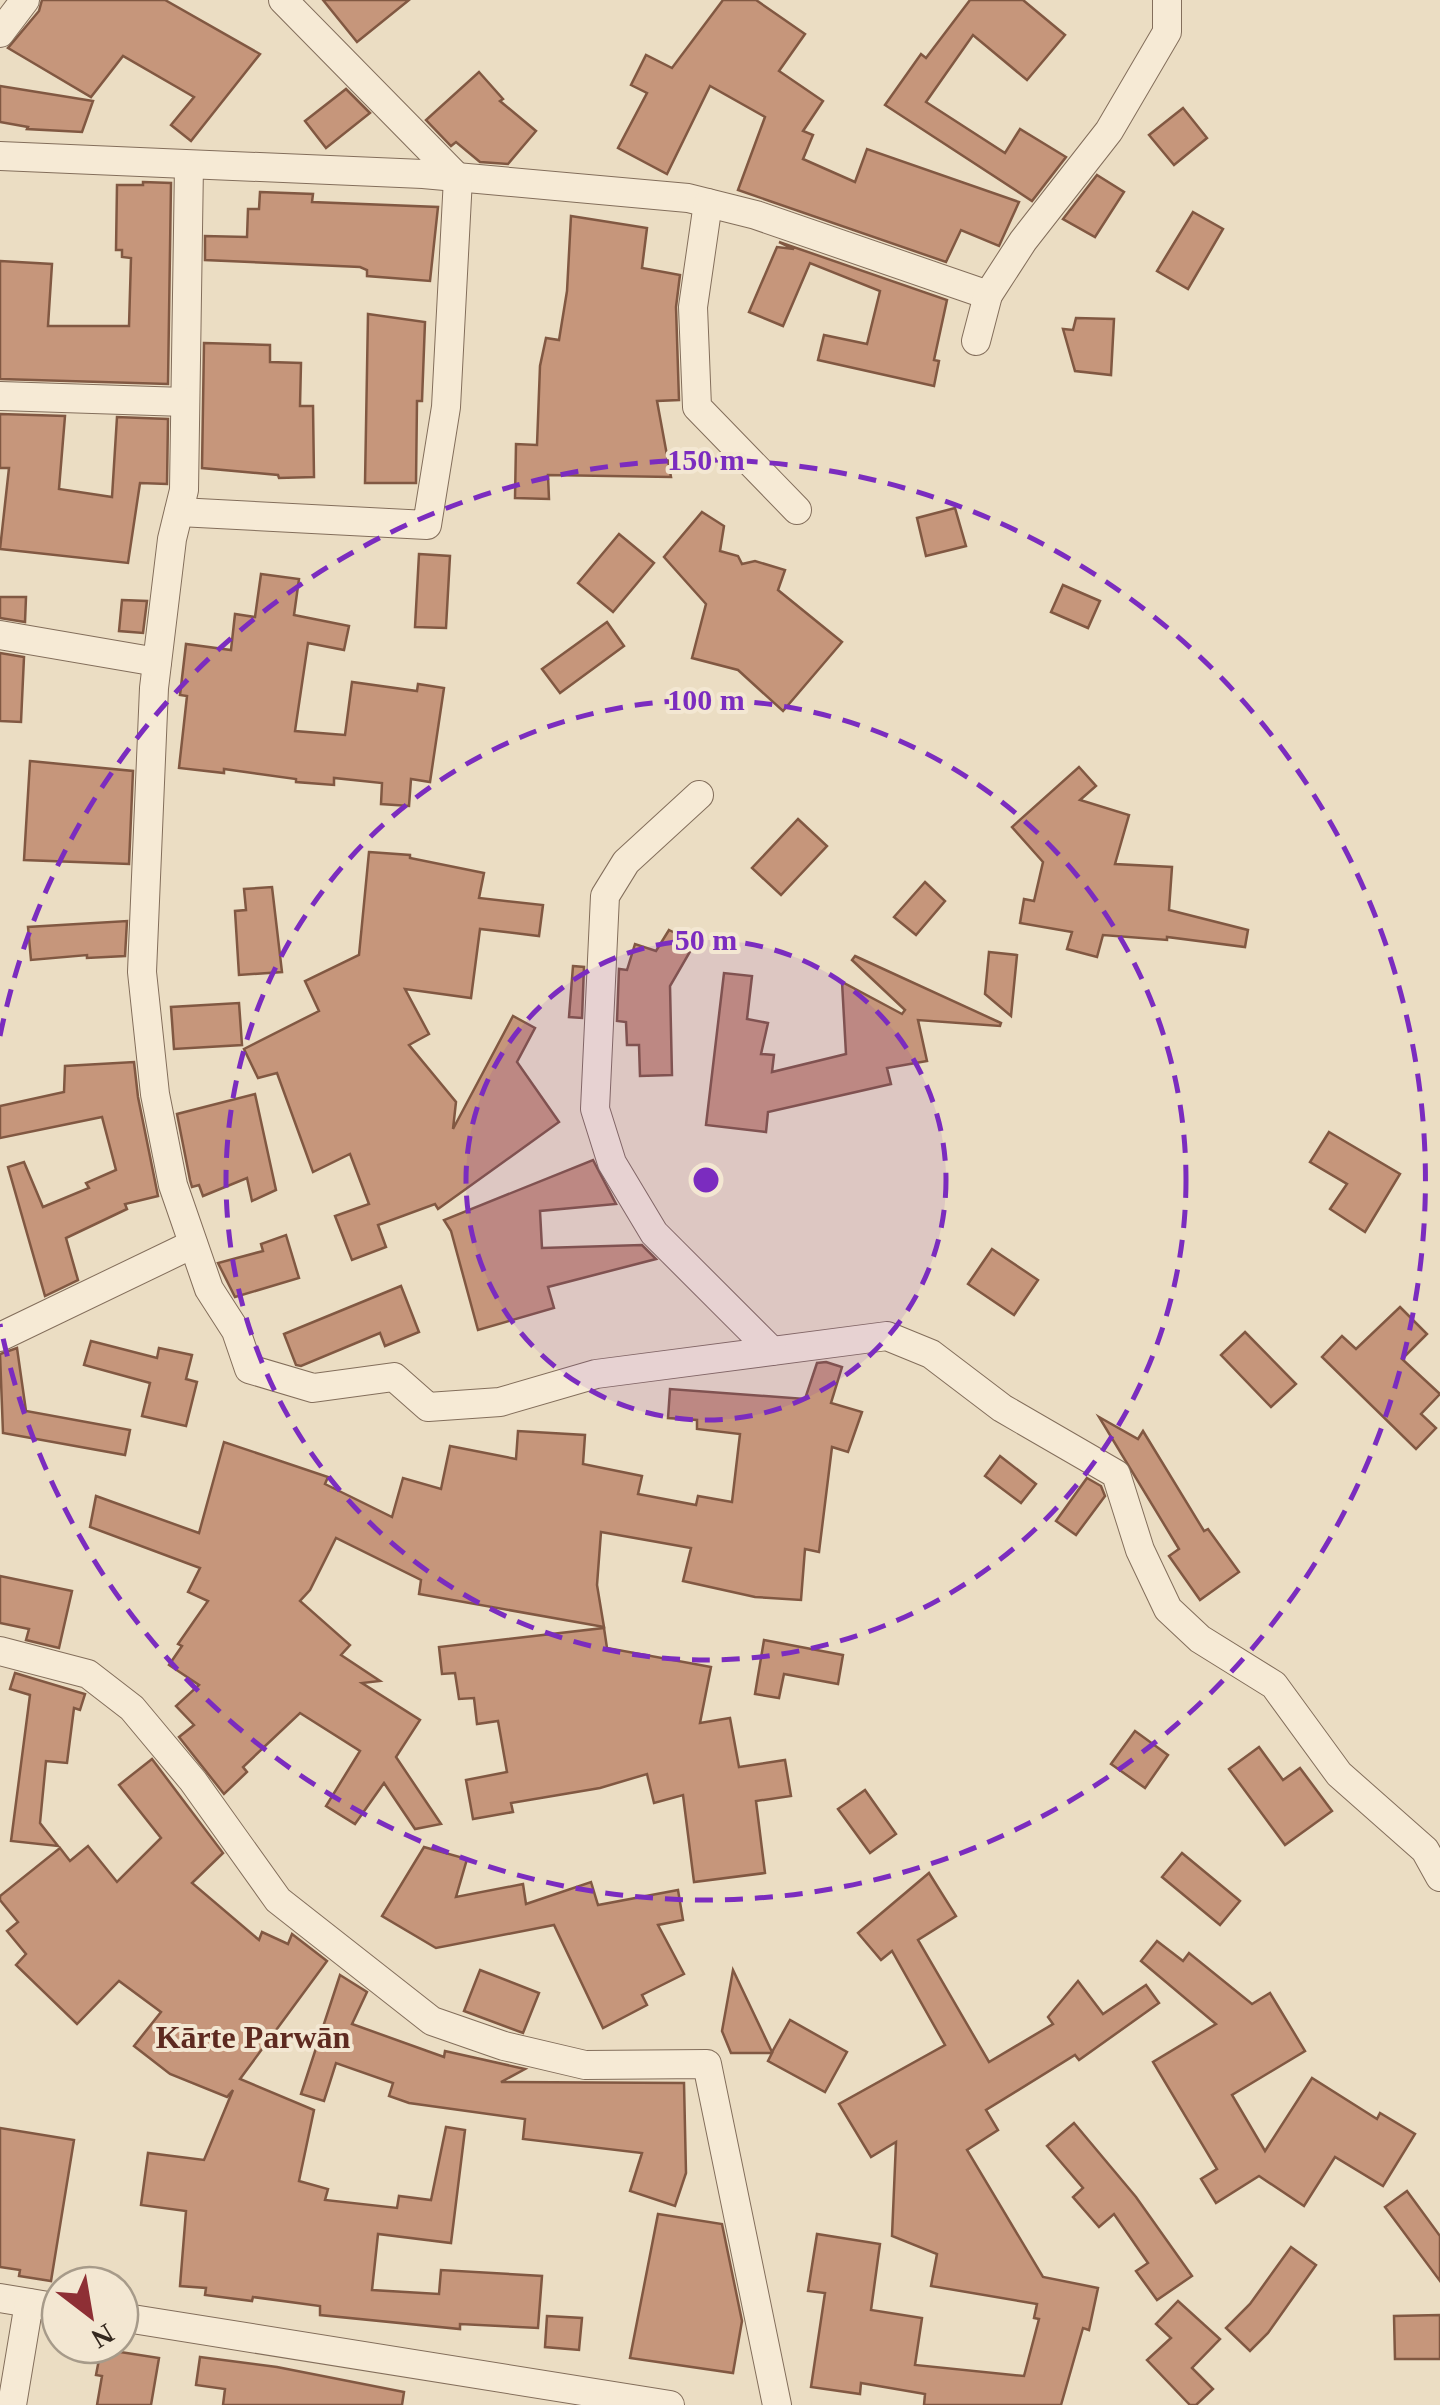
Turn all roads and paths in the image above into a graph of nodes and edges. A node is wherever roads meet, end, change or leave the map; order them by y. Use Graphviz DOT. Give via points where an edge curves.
graph roads {
  1 [pos="25,0"];
  2 [pos="283,0"];
  3 [pos="1167,0"];
  4 [pos="0,33"];
  5 [pos="0,156"];
  6 [pos="189,165"];
  7 [pos="458,178"];
  8 [pos="708,203"];
  9 [pos="988,295"];
  10 [pos="976,341"];
  11 [pos="0,396"];
  12 [pos="185,402"];
  13 [pos="797,510"];
  14 [pos="178,512"];
  15 [pos="0,635"];
  16 [pos="157,662"];
  17 [pos="699,795"];
  18 [pos="193,1244"];
  19 [pos="0,1337"];
  20 [pos="772,1352"];
  21 [pos="0,1651"];
  22 [pos="1440,1877"];
  23 [pos="0,2298"];
  24 [pos="29,2302"];
  25 [pos="40,2304"];
  26 [pos="140,2320"];
  27 [pos="12,2405"];
  28 [pos="670,2405"];
  29 [pos="777,2405"];
  1 -- 4 [label="street"];
  2 -- 7 [label="street"];
  3 -- 9 [label="street" via="1167,32 1109,131"];
  5 -- 6 [label="street"];
  6 -- 7 [label="street"];
  6 -- 12 [label="street"];
  7 -- 8 [label="street"];
  7 -- 14 [label="street" via="446,408 427,524"];
  8 -- 9 [label="street"];
  8 -- 13 [label="street" via="693,306 697,407"];
  9 -- 10 [label="street"];
  11 -- 12 [label="street"];
  12 -- 14 [label="street"];
  14 -- 16 [label="street"];
  15 -- 16 [label="street"];
  16 -- 18 [label="street" via="142,972 172,1185"];
  17 -- 20 [label="street" via="626,862 604,896 595,1110 612,1163 654,1233"];
  18 -- 19 [label="street"];
  18 -- 20 [label="street" via="249,1369 313,1388 394,1377 428,1407 500,1402 596,1374"];
  20 -- 22 [label="street" via="887,1336 931,1354 1002,1408 1116,1474 1168,1609 1274,1685 1339,1774 1425,1850"];
  21 -- 29 [label="street" via="88,1674 132,1708 278,1900 432,2022 585,2065 708,2064"];
  23 -- 24 [label="street"];
  24 -- 25 [label="street"];
  24 -- 27 [label="street"];
  26 -- 28 [label="street"];
}
